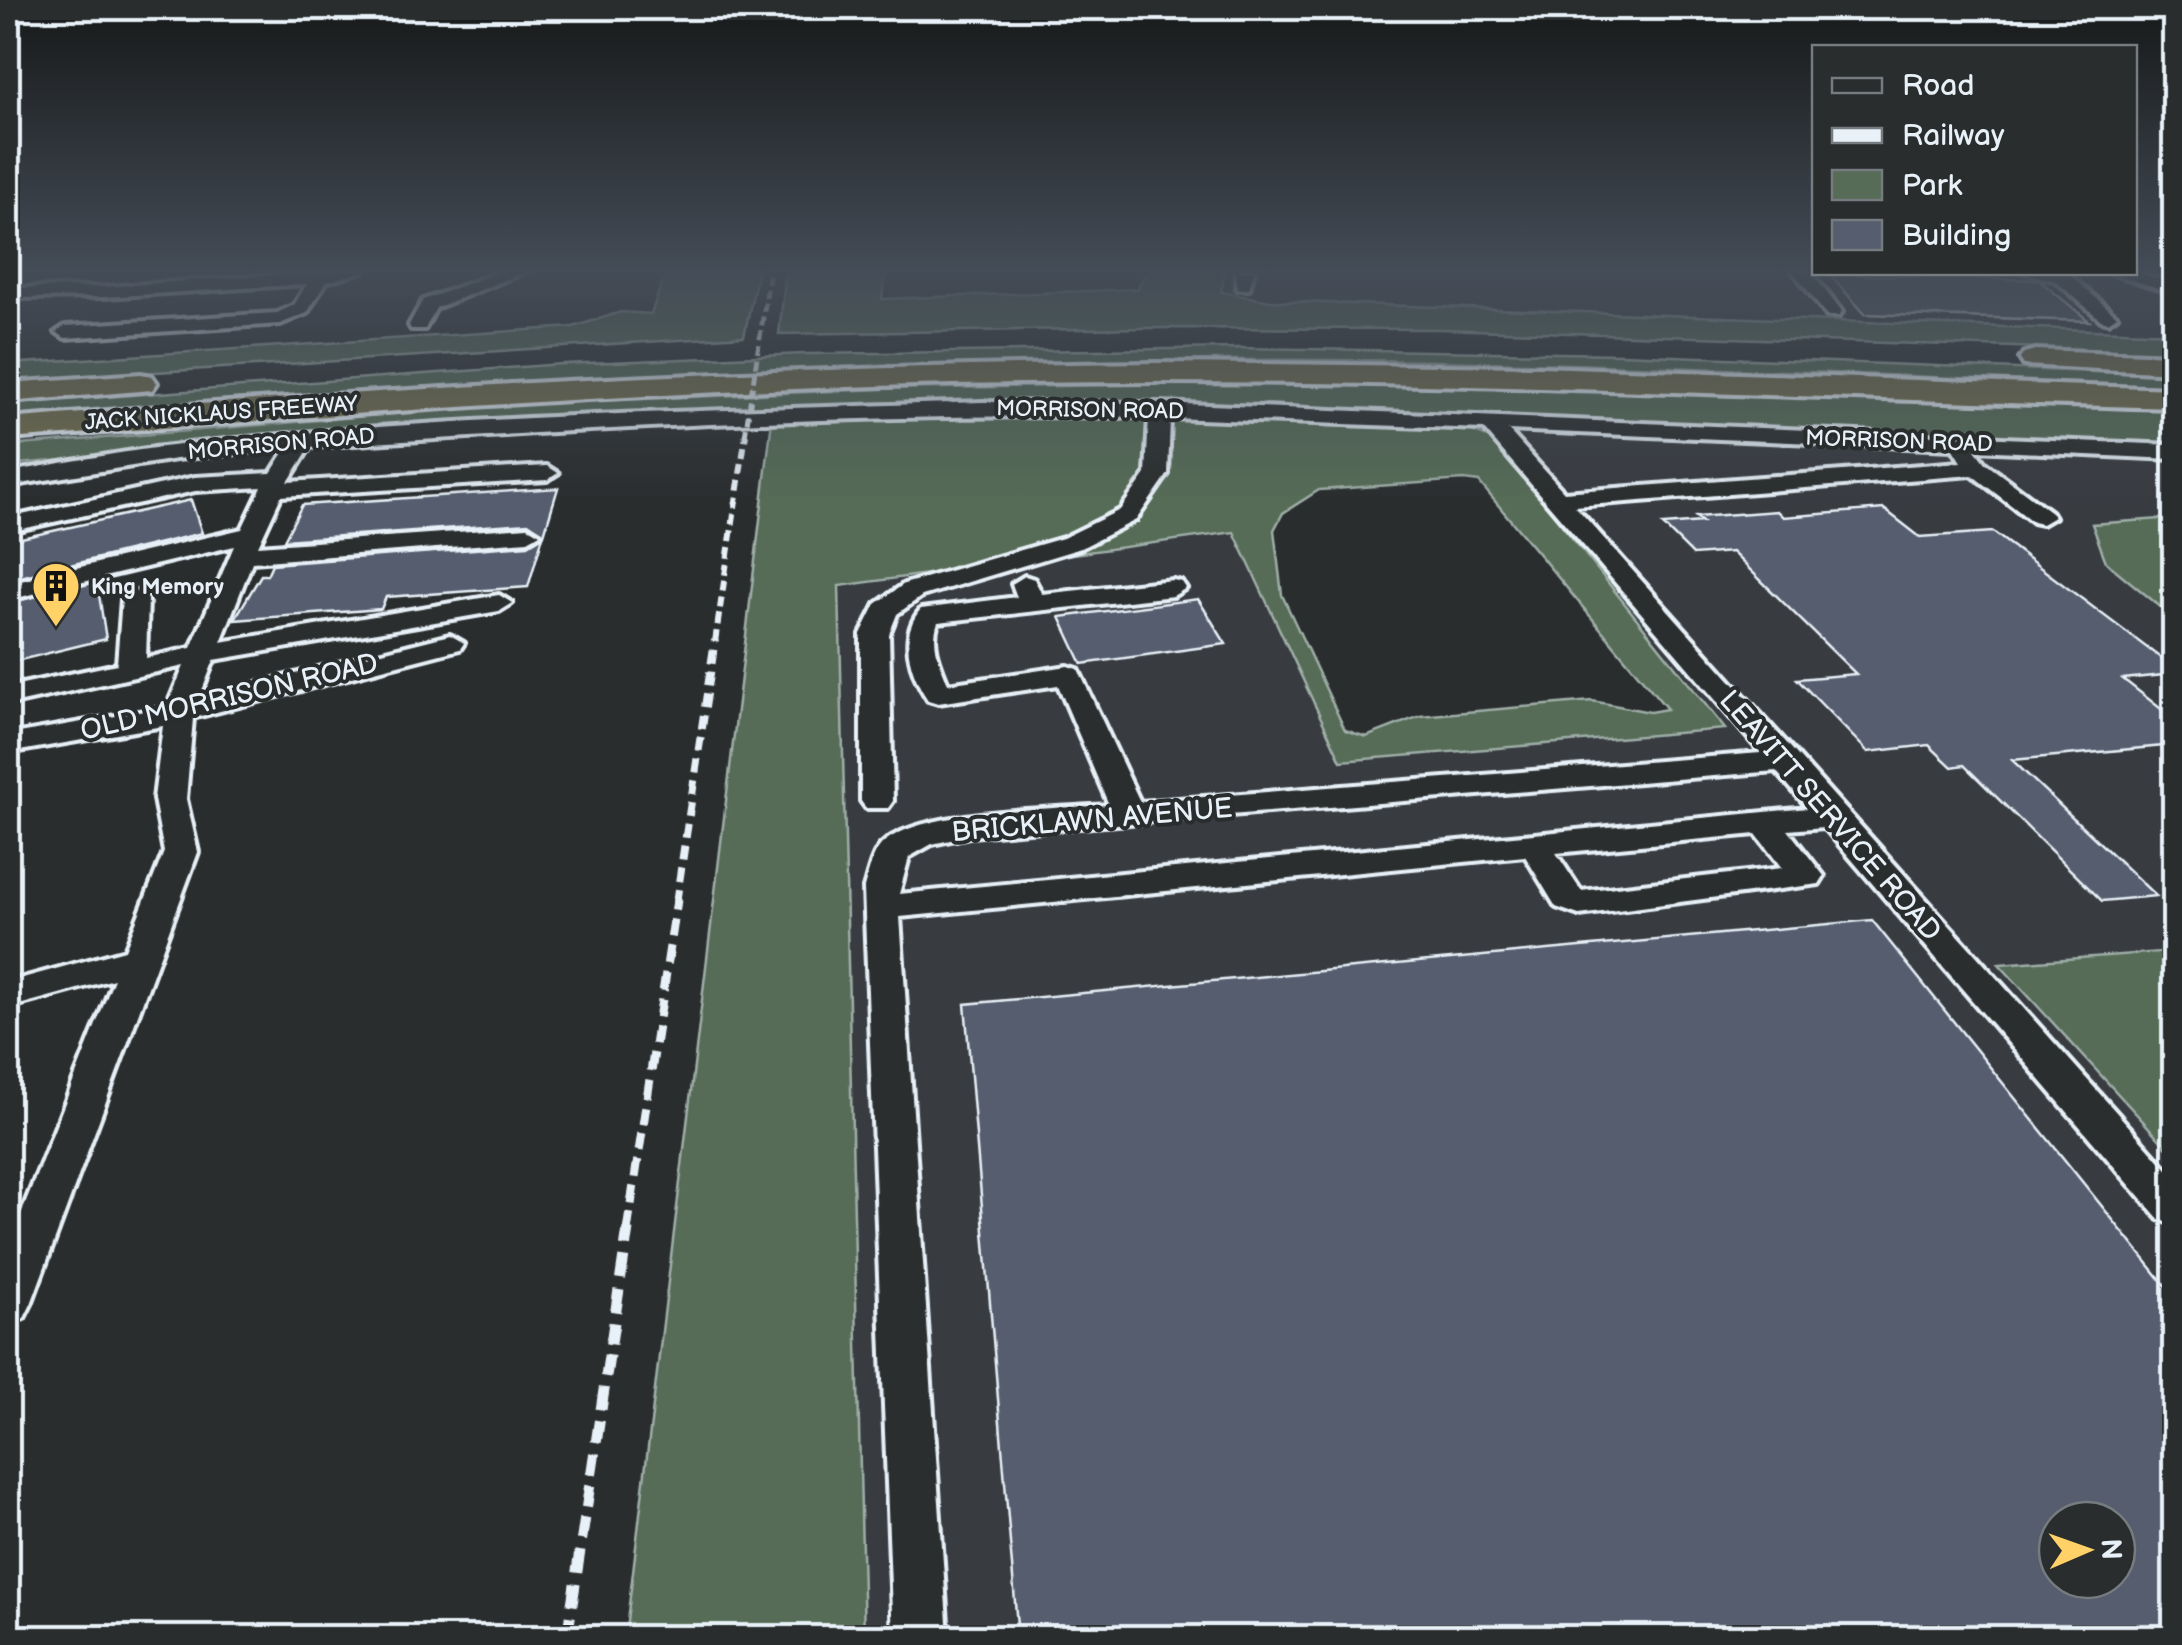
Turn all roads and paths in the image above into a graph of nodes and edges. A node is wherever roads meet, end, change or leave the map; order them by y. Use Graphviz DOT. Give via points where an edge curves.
graph roads {
  1 [pos="2000,358"];
  2 [pos="2174,364"];
  3 [pos="166,381"];
  4 [pos="8,393"];
  5 [pos="2174,399"];
  6 [pos="278,407"];
  7 [pos="1160,409"];
  8 [pos="1490,423"];
  9 [pos="8,429"];
  10 [pos="8,440"];
  11 [pos="303,440"];
  12 [pos="1957,442"];
  13 [pos="2174,452"];
  14 [pos="1977,468"];
  15 [pos="547,474"];
  16 [pos="8,480"];
  17 [pos="275,485"];
  18 [pos="1556,500"];
  19 [pos="2042,517"];
  20 [pos="8,525"];
  21 [pos="528,534"];
  22 [pos="247,545"];
  23 [pos="1019,560"];
  24 [pos="1173,588"];
  25 [pos="8,592"];
  26 [pos="135,599"];
  27 [pos="499,603"];
  28 [pos="1033,603"];
  29 [pos="450,642"];
  30 [pos="202,654"];
  31 [pos="131,669"];
  32 [pos="8,696"];
  33 [pos="179,712"];
  34 [pos="8,744"];
  35 [pos="1783,760"];
  36 [pos="877,801"];
  37 [pos="1130,814"];
  38 [pos="1832,816"];
  39 [pos="1764,822"];
  40 [pos="1534,844"];
  41 [pos="882,906"];
  42 [pos="141,959"];
  43 [pos="8,994"];
  44 [pos="2174,1206"];
  45 [pos="8,1304"];
  46 [pos="920,1638"];
  1 -- 2 [label="highway"];
  3 -- 4 [label="highway, JACK NICKLAUS FREEWAY"];
  5 -- 6 [label="highway, JACK NICKLAUS FREEWAY" via="1642,378 1155,372 666,385"];
  6 -- 9 [label="highway, JACK NICKLAUS FREEWAY"];
  6 -- 10 [label="highway"];
  7 -- 8 [label="street, MORRISON ROAD"];
  7 -- 11 [label="street, MORRISON ROAD" via="821,412"];
  7 -- 23 [label="street" via="1156,474 1128,515"];
  8 -- 12 [label="street, MORRISON ROAD"];
  8 -- 18 [label="street, LEAVITT SERVICE ROAD"];
  11 -- 16 [label="street, MORRISON ROAD" via="176,452"];
  11 -- 17 [label="street"];
  12 -- 13 [label="street, MORRISON ROAD"];
  12 -- 14 [label="street"];
  14 -- 18 [label="street"];
  14 -- 19 [label="street"];
  15 -- 17 [label="street"];
  17 -- 20 [label="street" via="195,484"];
  17 -- 22 [label="street"];
  18 -- 35 [label="street, LEAVITT SERVICE ROAD"];
  21 -- 22 [label="street"];
  22 -- 25 [label="street"];
  22 -- 30 [label="street"];
  23 -- 28 [label="street"];
  23 -- 36 [label="street" via="914,590 884,610 875,634"];
  24 -- 28 [label="street"];
  26 -- 31 [label="street"];
  27 -- 30 [label="street"];
  28 -- 37 [label="street" via="923,620 919,634 938,694 1068,675"];
  29 -- 33 [label="street, OLD MORRISON ROAD"];
  30 -- 31 [label="street"];
  30 -- 33 [label="street"];
  31 -- 32 [label="street"];
  33 -- 34 [label="street, OLD MORRISON ROAD"];
  33 -- 42 [label="street" via="170,800 181,852"];
  35 -- 37 [label="street, BRICKLAWN AVENUE"];
  35 -- 38 [label="street, LEAVITT SERVICE ROAD"];
  37 -- 41 [label="street, BRICKLAWN AVENUE" via="922,834 894,851"];
  38 -- 39 [label="street"];
  38 -- 44 [label="street, LEAVITT SERVICE ROAD"];
  39 -- 40 [label="street"];
  39 -- 40 [label="street" via="1807,876 1579,903 1568,899"];
  40 -- 41 [label="street"];
  41 -- 46 [label="street, BRICKLAWN AVENUE"];
  42 -- 43 [label="street"];
  42 -- 45 [label="street"];
}
